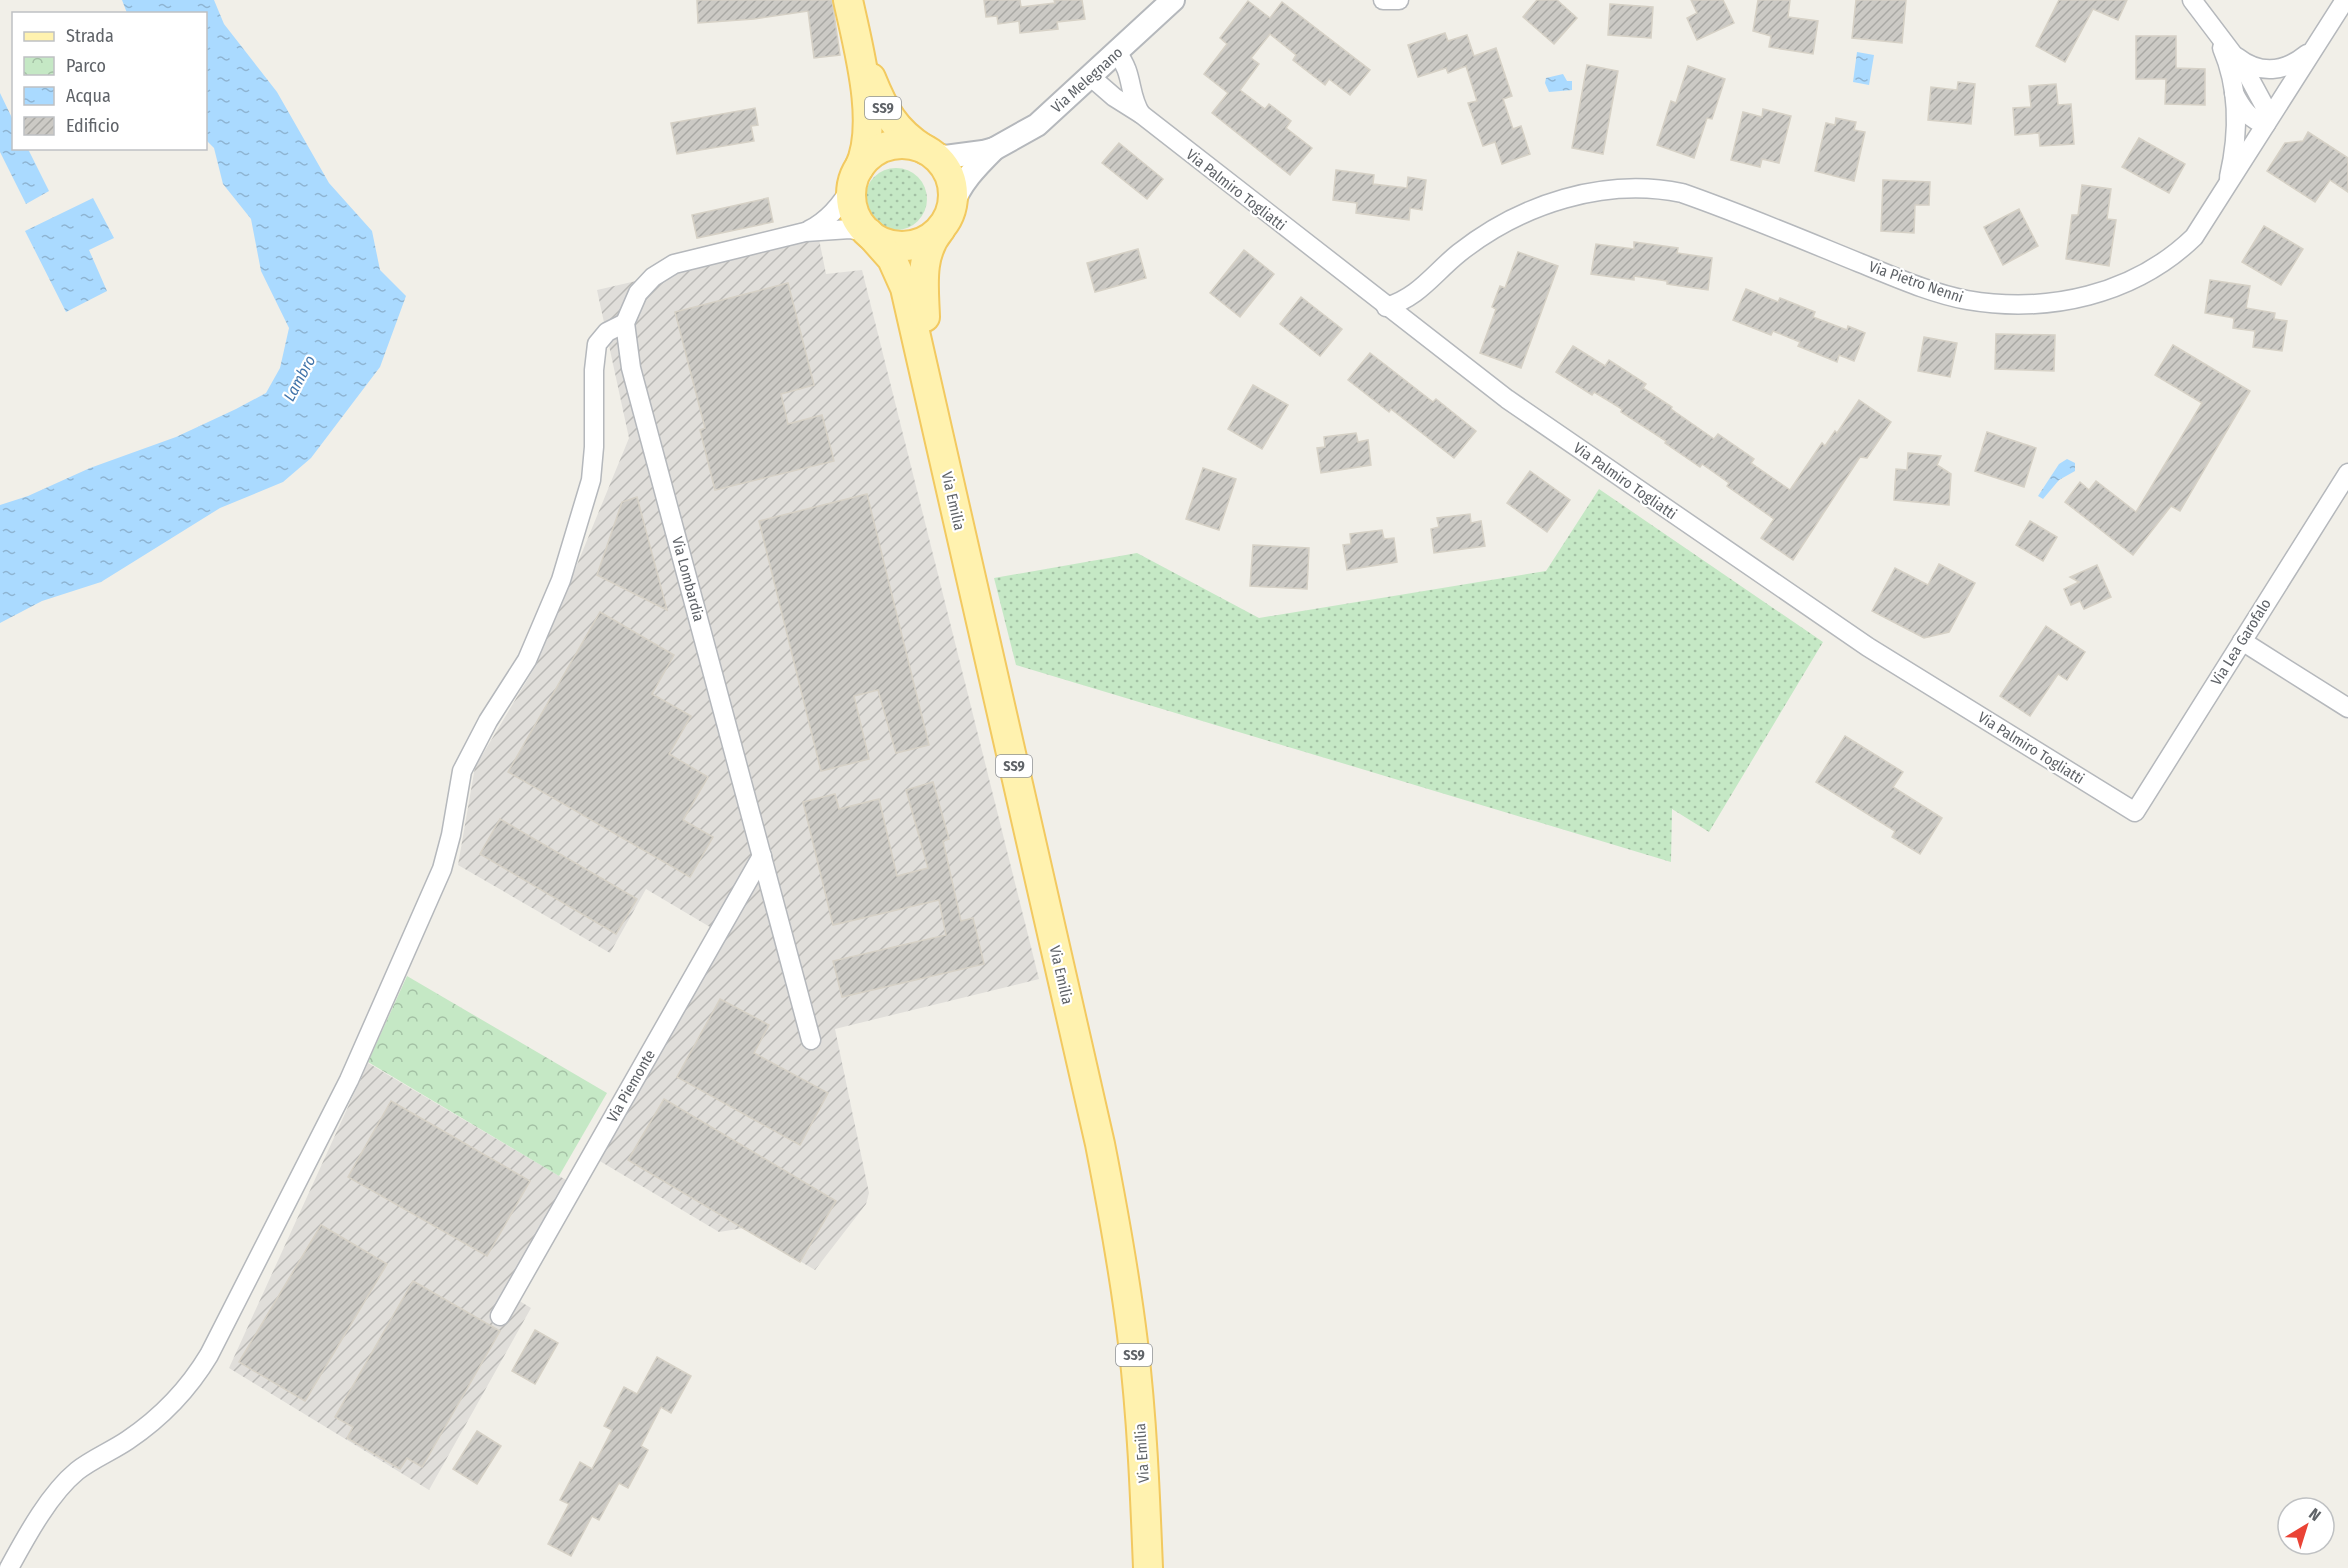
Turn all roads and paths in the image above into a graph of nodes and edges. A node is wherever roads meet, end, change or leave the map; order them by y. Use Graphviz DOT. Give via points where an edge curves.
graph roads {
  1 [pos="848,0"];
  2 [pos="1173,0"];
  3 [pos="1383,0"];
  4 [pos="1399,0"];
  5 [pos="2192,0"];
  6 [pos="2345,0"];
  7 [pos="2215,32"];
  8 [pos="2313,49"];
  9 [pos="860,52"];
  10 [pos="1117,53"];
  11 [pos="2235,56"];
  12 [pos="1091,77"];
  13 [pos="2234,93"];
  14 [pos="1141,114"];
  15 [pos="2266,124"];
  16 [pos="994,149"];
  17 [pos="928,151"];
  18 [pos="856,176"];
  19 [pos="2227,187"];
  20 [pos="946,218"];
  21 [pos="804,232"];
  22 [pos="869,233"];
  23 [pos="1386,307"];
  24 [pos="626,322"];
  25 [pos="928,388"];
  26 [pos="2348,473"];
  27 [pos="2242,641"];
  28 [pos="2348,708"];
  29 [pos="2135,812"];
  30 [pos="762,856"];
  31 [pos="811,1040"];
  32 [pos="500,1316"];
  33 [pos="9,1568"];
  34 [pos="1148,1568"];
  1 -- 9 [label="main road, SS9"];
  2 -- 10 [label="street, Via Melegnano"];
  3 -- 4 [label="street"];
  5 -- 7 [label="street"];
  6 -- 8 [label="street, Via Pietro Nenni"];
  7 -- 11 [label="street"];
  7 -- 13 [label="street"];
  8 -- 11 [label="street" via="2294,63 2277,69 2258,69"];
  8 -- 15 [label="street, Via Pietro Nenni"];
  9 -- 17 [label="main road, SS9" via="885,112 903,134"];
  9 -- 18 [label="main road, SS9" via="867,139 866,153"];
  10 -- 12 [label="street, Via Melegnano"];
  10 -- 14 [label="street" via="1128,70 1135,106"];
  11 -- 15 [label="street" via="2262,101"];
  12 -- 14 [label="street, Via Palmiro Togliatti"];
  12 -- 16 [label="street, Via Melegnano" via="1037,125"];
  13 -- 15 [label="street" via="2252,117"];
  13 -- 19 [label="street" via="2236,131"];
  14 -- 23 [label="street, Via Palmiro Togliatti"];
  15 -- 19 [label="street, Via Pietro Nenni"];
  16 -- 17 [label="street, Via Melegnano" via="945,157"];
  16 -- 20 [label="street, Via Melegnano" via="962,187"];
  17 -- 18 [label="main road" via="904,144 888,146 874,153"];
  17 -- 20 [label="main road" via="950,176 953,191"];
  18 -- 21 [label="street, Via Lombardia" via="845,199 829,217"];
  18 -- 22 [label="main road" via="854,211"];
  19 -- 23 [label="street, Via Pietro Nenni" via="2194,237 2158,267 2106,290 2052,303 1995,304 1939,293 1702,200 1644,187 1585,194 1535,208 1462,251 1407,300"];
  20 -- 22 [label="main road" via="924,242 906,246 888,244"];
  20 -- 25 [label="main road, Via Emilia / SS9" via="928,249 923,284"];
  21 -- 22 [label="street, Via Lombardia" via="850,229"];
  21 -- 24 [label="street, Via Lombardia" via="674,264 653,277 638,293"];
  22 -- 25 [label="main road, Via Emilia / SS9" via="900,273"];
  23 -- 29 [label="street, Via Palmiro Togliatti" via="1507,399 1797,599"];
  24 -- 30 [label="street, Via Lombardia" via="631,368"];
  24 -- 33 [label="street" via="607,332 597,344 591,480 561,580 527,660 462,771 442,869 349,1080 194,1380 153,1422 77,1471 43,1512"];
  25 -- 34 [label="main road, Via Emilia / SS9" via="1111,1202 1136,1376"];
  26 -- 27 [label="street, Via Lea Garofalo"];
  27 -- 28 [label="street"];
  27 -- 29 [label="street, Via Lea Garofalo"];
  30 -- 31 [label="street, Via Lombardia"];
  30 -- 32 [label="street, Via Piemonte"];
}
